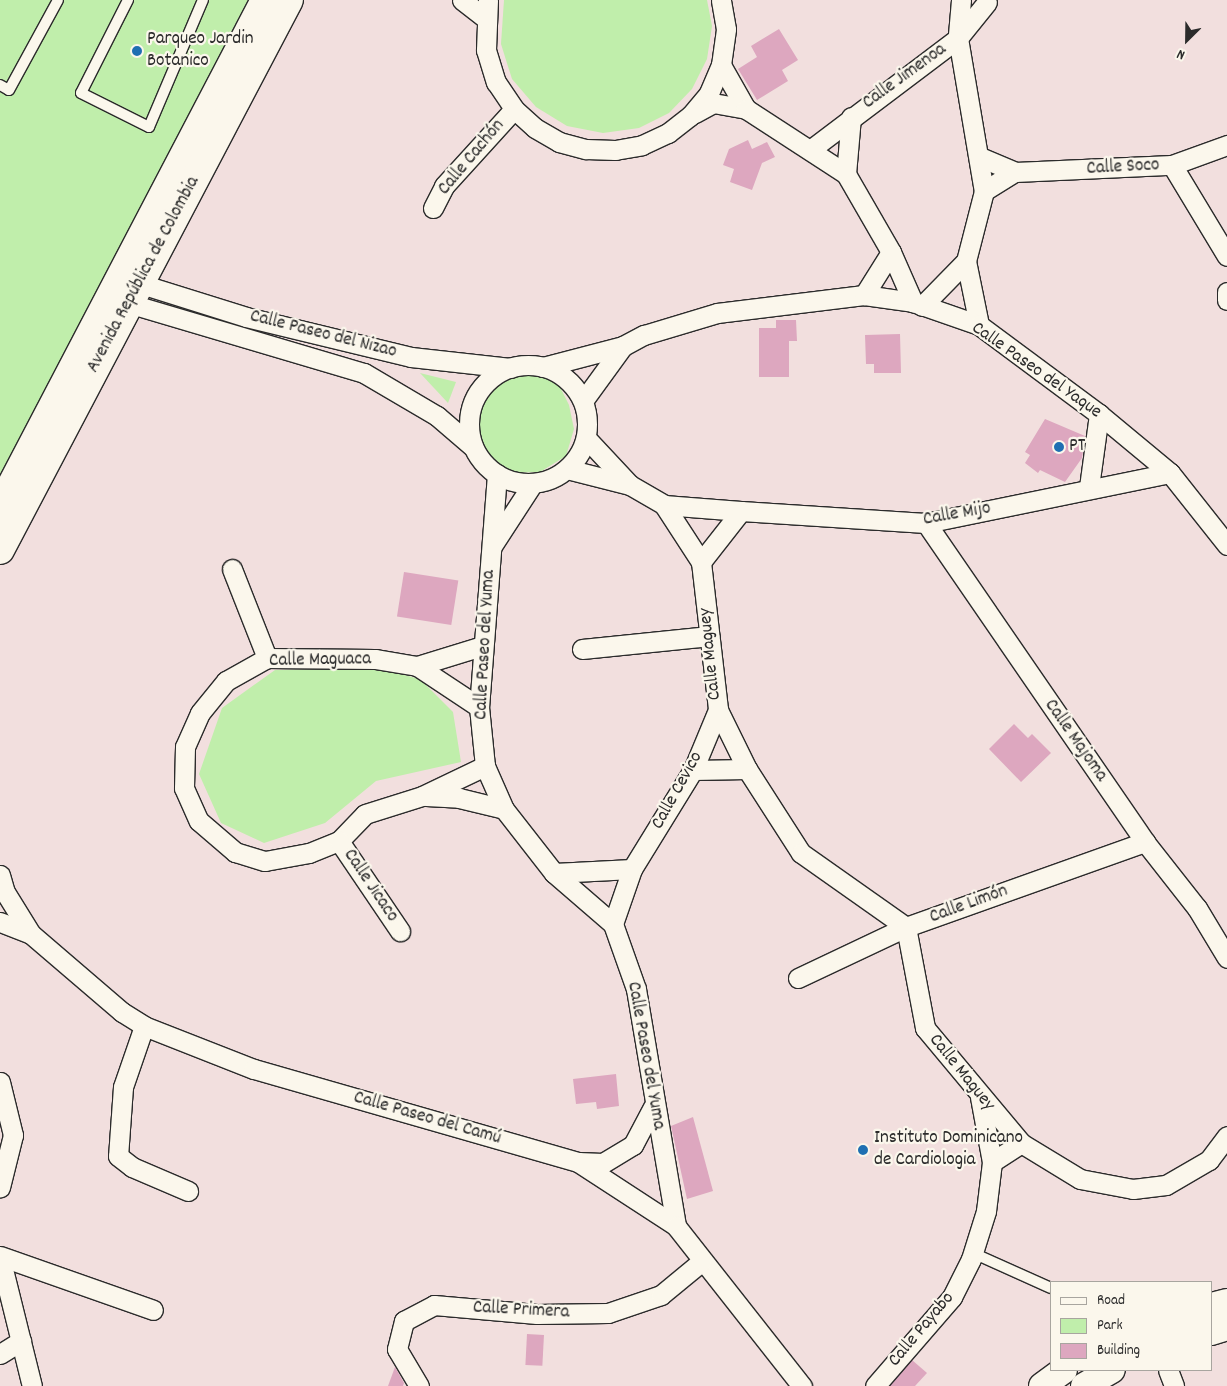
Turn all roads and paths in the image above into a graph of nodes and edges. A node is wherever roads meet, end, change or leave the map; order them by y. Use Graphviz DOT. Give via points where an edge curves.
graph roads {
  1 [pos="58,0"];
  2 [pos="128,0"];
  3 [pos="203,0"];
  4 [pos="265,0"];
  5 [pos="289,0"];
  6 [pos="462,0"];
  7 [pos="721,0"];
  8 [pos="961,0"];
  9 [pos="968,0"];
  10 [pos="988,1"];
  11 [pos="487,9"];
  12 [pos="958,38"];
  13 [pos="721,65"];
  14 [pos="0,85"];
  15 [pos="514,109"];
  16 [pos="746,109"];
  17 [pos="690,116"];
  18 [pos="851,117"];
  19 [pos="1227,145"];
  20 [pos="810,150"];
  21 [pos="980,157"];
  22 [pos="1172,165"];
  23 [pos="1015,172"];
  24 [pos="846,174"];
  25 [pos="984,192"];
  26 [pos="433,208"];
  27 [pos="890,252"];
  28 [pos="1227,256"];
  29 [pos="966,261"];
  30 [pos="1227,292"];
  31 [pos="136,294"];
  32 [pos="864,295"];
  33 [pos="1227,300"];
  34 [pos="917,304"];
  35 [pos="979,325"];
  36 [pos="623,346"];
  37 [pos="543,367"];
  38 [pos="510,368"];
  39 [pos="583,401"];
  40 [pos="1099,414"];
  41 [pos="586,438"];
  42 [pos="473,446"];
  43 [pos="568,469"];
  44 [pos="1170,473"];
  45 [pos="497,474"];
  46 [pos="533,483"];
  47 [pos="630,485"];
  48 [pos="1089,487"];
  49 [pos="664,505"];
  50 [pos="0,507"];
  51 [pos="741,511"];
  52 [pos="926,523"];
  53 [pos="1227,545"];
  54 [pos="491,547"];
  55 [pos="0,550"];
  56 [pos="701,562"];
  57 [pos="232,569"];
  58 [pos="709,636"];
  59 [pos="482,646"];
  60 [pos="582,649"];
  61 [pos="268,658"];
  62 [pos="416,666"];
  63 [pos="479,708"];
  64 [pos="718,710"];
  65 [pos="485,766"];
  66 [pos="747,769"];
  67 [pos="693,770"];
  68 [pos="422,796"];
  69 [pos="504,809"];
  70 [pos="339,841"];
  71 [pos="1145,842"];
  72 [pos="632,868"];
  73 [pos="554,873"];
  74 [pos="0,874"];
  75 [pos="0,922"];
  76 [pos="614,924"];
  77 [pos="906,927"];
  78 [pos="400,931"];
  79 [pos="31,934"];
  80 [pos="1227,958"];
  81 [pos="798,978"];
  82 [pos="144,1026"];
  83 [pos="0,1082"];
  84 [pos="980,1097"];
  85 [pos="654,1107"];
  86 [pos="1227,1136"];
  87 [pos="1021,1142"];
  88 [pos="578,1162"];
  89 [pos="992,1162"];
  90 [pos="0,1187"];
  91 [pos="188,1191"];
  92 [pos="676,1226"];
  93 [pos="973,1253"];
  94 [pos="0,1256"];
  95 [pos="701,1262"];
  96 [pos="1050,1288"];
  97 [pos="1227,1302"];
  98 [pos="1212,1306"];
  99 [pos="153,1310"];
  100 [pos="1227,1327"];
  101 [pos="1212,1332"];
  102 [pos="21,1341"];
  103 [pos="0,1354"];
  104 [pos="1063,1371"];
  105 [pos="1110,1371"];
  106 [pos="1168,1371"];
  107 [pos="32,1386"];
  108 [pos="420,1386"];
  109 [pos="802,1386"];
  110 [pos="875,1386"];
  111 [pos="1042,1386"];
  112 [pos="1084,1386"];
  113 [pos="1174,1386"];
  1 -- 14 [label="lane" via="9,90"];
  2 -- 3 [label="lane" via="80,93 150,127"];
  4 -- 50 [label="main road, Avenida República de Colombia"];
  5 -- 31 [label="main road, Avenida República de Colombia"];
  6 -- 11 [label="street"];
  7 -- 13 [label="street" via="726,29"];
  8 -- 12 [label="street, Calle Jimenoa"];
  9 -- 10 [label="street"];
  10 -- 12 [label="street, Calle Jimenoa"];
  11 -- 15 [label="street" via="486,50 493,74"];
  12 -- 18 [label="street, Calle Jimenoa"];
  12 -- 21 [label="street"];
  13 -- 16 [label="street"];
  13 -- 17 [label="street" via="709,93"];
  15 -- 17 [label="street" via="535,128 559,142 586,149 615,150 651,141"];
  15 -- 26 [label="street, Calle Cachón" via="444,186"];
  16 -- 17 [label="street" via="713,103"];
  16 -- 20 [label="street"];
  18 -- 20 [label="street, Calle Jimenoa"];
  18 -- 24 [label="street, Calle Jimenoa"];
  19 -- 22 [label="street, Calle Soco"];
  20 -- 24 [label="street"];
  21 -- 23 [label="street, Calle Soco"];
  21 -- 25 [label="street"];
  22 -- 23 [label="street, Calle Soco"];
  22 -- 28 [label="street"];
  23 -- 25 [label="street"];
  24 -- 27 [label="street"];
  25 -- 29 [label="street"];
  27 -- 32 [label="street"];
  27 -- 34 [label="street"];
  29 -- 34 [label="street"];
  29 -- 35 [label="street"];
  30 -- 33 [label="street"];
  31 -- 38 [label="street, Calle Paseo del Nizao" via="411,356"];
  31 -- 42 [label="street, Calle Paseo del Nizao" via="364,373 437,416"];
  31 -- 55 [label="main road, Avenida República de Colombia"];
  32 -- 34 [label="street, Calle Paseo del Yaque"];
  32 -- 36 [label="street, Calle Paseo del Yaque" via="716,313"];
  34 -- 35 [label="street, Calle Paseo del Yaque"];
  35 -- 40 [label="street, Calle Paseo del Yaque"];
  36 -- 37 [label="street, Calle Paseo del Yaque"];
  36 -- 39 [label="street, Calle Paseo del Yaque"];
  37 -- 38 [label="street"];
  37 -- 39 [label="street" via="573,386"];
  38 -- 42 [label="street" via="481,389 472,407"];
  39 -- 41 [label="street" via="588,419"];
  40 -- 44 [label="street, Calle Paseo del Yaque"];
  40 -- 48 [label="street"];
  41 -- 43 [label="street" via="580,455"];
  41 -- 47 [label="street, Calle Maguey"];
  42 -- 45 [label="street"];
  43 -- 46 [label="street" via="551,479"];
  43 -- 47 [label="street, Calle Maguey"];
  44 -- 48 [label="street, Calle Mijo"];
  44 -- 53 [label="street, Calle Paseo del Yaque"];
  45 -- 46 [label="street" via="514,482"];
  45 -- 54 [label="street, Calle Paseo del Yuma"];
  46 -- 54 [label="street, Calle Paseo del Yuma"];
  47 -- 49 [label="street, Calle Maguey"];
  48 -- 52 [label="street, Calle Mijo"];
  49 -- 51 [label="street, Calle Maguey"];
  49 -- 56 [label="street, Calle Maguey"];
  51 -- 52 [label="street, Calle Mijo"];
  51 -- 56 [label="street"];
  52 -- 71 [label="street, Calle Majoma"];
  54 -- 59 [label="street, Calle Paseo del Yuma"];
  56 -- 58 [label="street, Calle Maguey"];
  57 -- 61 [label="street"];
  58 -- 60 [label="street"];
  58 -- 64 [label="street, Calle Maguey"];
  59 -- 62 [label="street, Calle Maguaca"];
  59 -- 63 [label="street, Calle Paseo del Yuma"];
  61 -- 62 [label="street, Calle Maguaca" via="375,659"];
  61 -- 70 [label="street, Calle Maguaca" via="226,682 200,713 185,748 184,788 199,821 235,852 266,861 309,853"];
  62 -- 63 [label="street, Calle Maguaca"];
  63 -- 65 [label="street, Calle Paseo del Yuma"];
  64 -- 66 [label="street, Calle Maguey"];
  64 -- 67 [label="street, Calle Cevico"];
  65 -- 68 [label="street, Calle Maguaca"];
  65 -- 69 [label="street, Calle Paseo del Yuma"];
  66 -- 67 [label="street"];
  66 -- 77 [label="street, Calle Maguey" via="801,853"];
  67 -- 72 [label="street, Calle Cevico"];
  68 -- 69 [label="street" via="459,798"];
  68 -- 70 [label="street, Calle Maguaca" via="365,814"];
  69 -- 73 [label="street, Calle Paseo del Yuma"];
  70 -- 78 [label="street, Calle Jicaco"];
  71 -- 77 [label="street, Calle Limón"];
  71 -- 80 [label="street, Calle Majoma" via="1197,908"];
  72 -- 73 [label="street"];
  72 -- 76 [label="street, Calle Cevico"];
  73 -- 76 [label="street, Calle Paseo del Yuma"];
  74 -- 79 [label="street" via="5,892"];
  75 -- 79 [label="street, Calle Paseo del Camú"];
  76 -- 85 [label="street, Calle Paseo del Yuma" via="636,989"];
  77 -- 81 [label="street, Calle Limón"];
  77 -- 84 [label="street, Calle Maguey" via="925,1028"];
  79 -- 82 [label="street, Calle Paseo del Camú" via="122,1012"];
  82 -- 88 [label="street, Calle Paseo del Camú" via="254,1069"];
  82 -- 91 [label="street" via="123,1086 118,1156 132,1167"];
  83 -- 90 [label="street" via="12,1135"];
  84 -- 87 [label="street, Calle Maguey"];
  84 -- 89 [label="street, Calle Payabo"];
  85 -- 88 [label="street" via="633,1145 603,1163"];
  85 -- 92 [label="street, Calle Paseo del Yuma"];
  86 -- 87 [label="street, Calle Maguey" via="1209,1160 1166,1185 1133,1189 1080,1179"];
  87 -- 89 [label="street"];
  88 -- 92 [label="street, Calle Paseo del Camú"];
  89 -- 93 [label="street, Calle Payabo" via="986,1211"];
  92 -- 95 [label="street, Calle Paseo del Camú"];
  93 -- 96 [label="lane"];
  93 -- 110 [label="street, Calle Payabo" via="952,1296"];
  94 -- 99 [label="street"];
  94 -- 102 [label="street"];
  95 -- 108 [label="street, Calle Primera" via="660,1295 608,1313 537,1314 434,1305 404,1321 397,1349"];
  95 -- 109 [label="street, Calle Paseo del Camú"];
  97 -- 98 [label="main road"];
  100 -- 101 [label="main road"];
  102 -- 103 [label="street"];
  102 -- 107 [label="street"];
  104 -- 111 [label="main road"];
  105 -- 112 [label="main road"];
  106 -- 113 [label="street"];
}
